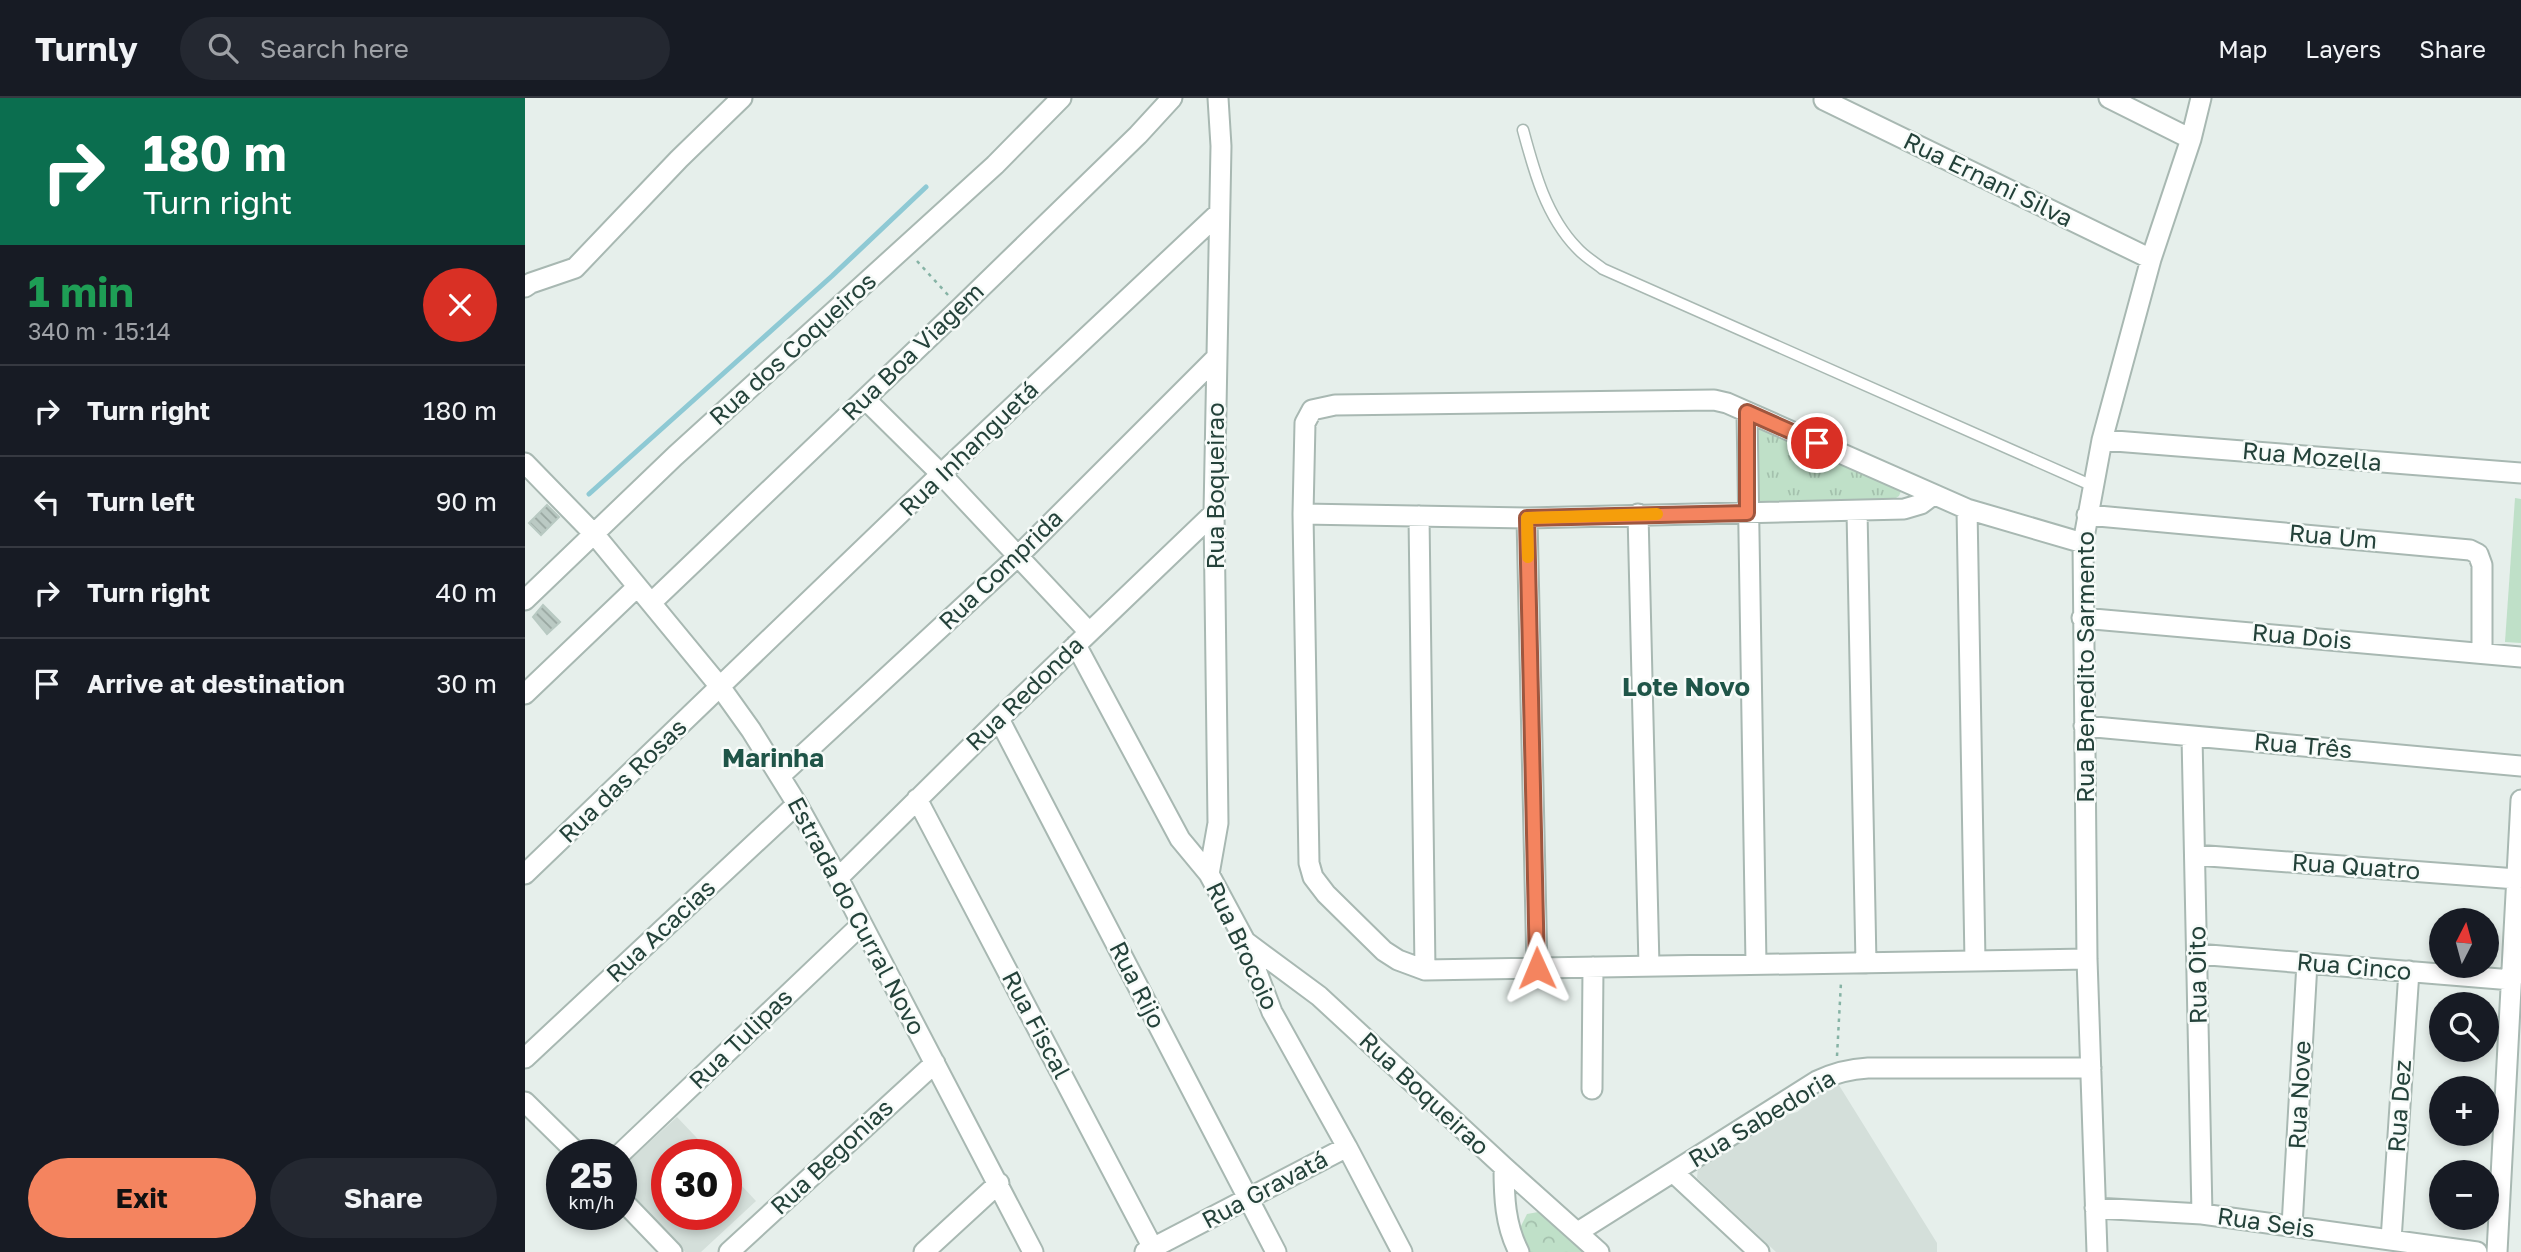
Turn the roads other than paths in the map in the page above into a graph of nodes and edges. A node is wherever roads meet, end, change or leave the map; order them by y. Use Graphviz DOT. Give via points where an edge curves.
graph roads {
  1 [pos="742,98"];
  2 [pos="1061,98"];
  3 [pos="1172,98"];
  4 [pos="1218,98"];
  5 [pos="2109,98"];
  6 [pos="2201,98"];
  7 [pos="1824,100"];
  8 [pos="1523,130"];
  9 [pos="2191,139"];
  10 [pos="1219,213"];
  11 [pos="2151,259"];
  12 [pos="525,287"];
  13 [pos="1217,357"];
  14 [pos="865,399"];
  15 [pos="1747,412"];
  16 [pos="2102,440"];
  17 [pos="525,463"];
  18 [pos="2521,473"];
  19 [pos="941,474"];
  20 [pos="2093,486"];
  21 [pos="1933,495"];
  22 [pos="1967,509"];
  23 [pos="1857,510"];
  24 [pos="1214,513"];
  25 [pos="1747,513"];
  26 [pos="1303,514"];
  27 [pos="1638,514"];
  28 [pos="2087,515"];
  29 [pos="1419,516"];
  30 [pos="1527,518"];
  31 [pos="595,535"];
  32 [pos="2083,543"];
  33 [pos="1017,557"];
  34 [pos="637,587"];
  35 [pos="525,600"];
  36 [pos="651,603"];
  37 [pos="2082,618"];
  38 [pos="1082,638"];
  39 [pos="2482,653"];
  40 [pos="2521,657"];
  41 [pos="721,688"];
  42 [pos="525,694"];
  43 [pos="999,719"];
  44 [pos="2084,726"];
  45 [pos="2192,736"];
  46 [pos="2521,765"];
  47 [pos="780,776"];
  48 [pos="917,799"];
  49 [pos="2521,800"];
  50 [pos="797,804"];
  51 [pos="2195,855"];
  52 [pos="525,874"];
  53 [pos="1209,874"];
  54 [pos="838,878"];
  55 [pos="2517,879"];
  56 [pos="862,924"];
  57 [pos="1245,941"];
  58 [pos="2197,954"];
  59 [pos="2087,959"];
  60 [pos="1975,961"];
  61 [pos="1866,963"];
  62 [pos="2307,963"];
  63 [pos="1756,964"];
  64 [pos="1649,966"];
  65 [pos="1593,967"];
  66 [pos="1537,968"];
  67 [pos="1425,970"];
  68 [pos="2410,971"];
  69 [pos="2512,980"];
  70 [pos="525,1058"];
  71 [pos="935,1063"];
  72 [pos="2091,1068"];
  73 [pos="1593,1089"];
  74 [pos="525,1102"];
  75 [pos="563,1139"];
  76 [pos="636,1139"];
  77 [pos="1347,1147"];
  78 [pos="1504,1167"];
  79 [pos="1673,1172"];
  80 [pos="999,1183"];
  81 [pos="1248,1198"];
  82 [pos="2095,1208"];
  83 [pos="2202,1214"];
  84 [pos="637,1216"];
  85 [pos="2292,1226"];
  86 [pos="1578,1232"];
  87 [pos="2391,1240"];
  88 [pos="1151,1251"];
  89 [pos="672,1252"];
  90 [pos="730,1252"];
  91 [pos="925,1252"];
  92 [pos="1033,1252"];
  93 [pos="1276,1252"];
  94 [pos="1402,1252"];
  95 [pos="1519,1252"];
  96 [pos="1599,1252"];
  97 [pos="1759,1252"];
  98 [pos="2097,1252"];
  99 [pos="2477,1252"];
  100 [pos="2497,1252"];
  1 -- 12 [label="street" via="575,268"];
  2 -- 31 [label="street, Rua dos Coqueiros" via="995,165 675,456"];
  3 -- 14 [label="street, Rua Boa Viagem"];
  4 -- 10 [label="street, Rua Boqueirao"];
  5 -- 9 [label="street"];
  6 -- 9 [label="street, Rua Benedito Sarmento"];
  7 -- 11 [label="street, Rua Ernani Silva"];
  8 -- 20 [label="lane" via="1536,179 1555,218 1576,248 1602,269"];
  9 -- 11 [label="street, Rua Benedito Sarmento"];
  10 -- 13 [label="street, Rua Boqueirao"];
  10 -- 19 [label="street, Rua Inhanguetá"];
  11 -- 16 [label="street, Rua Benedito Sarmento"];
  13 -- 24 [label="street, Rua Boqueirao"];
  13 -- 33 [label="street, Rua Comprida"];
  14 -- 19 [label="street, Rua Brocoio"];
  14 -- 36 [label="street, Rua Boa Viagem"];
  15 -- 21 [label="street"];
  15 -- 25 [label="street"];
  15 -- 26 [label="street" via="1727,403 1698,399 1320,407 1312,410 1305,424"];
  16 -- 18 [label="street, Rua Mozella"];
  16 -- 20 [label="street, Rua Benedito Sarmento"];
  17 -- 31 [label="street, Estrada do Curral Novo"];
  19 -- 33 [label="street, Rua Brocoio"];
  19 -- 41 [label="street, Rua Inhanguetá"];
  20 -- 28 [label="street, Rua Benedito Sarmento"];
  21 -- 22 [label="street"];
  21 -- 23 [label="street" via="1921,505 1904,509"];
  22 -- 32 [label="street"];
  22 -- 60 [label="street"];
  23 -- 25 [label="street"];
  23 -- 61 [label="street"];
  24 -- 38 [label="street, Rua Redonda"];
  24 -- 53 [label="street, Rua Boqueirao" via="1218,823"];
  25 -- 27 [label="street"];
  25 -- 63 [label="street"];
  26 -- 29 [label="street"];
  26 -- 67 [label="street" via="1309,863 1326,894 1384,951"];
  27 -- 30 [label="street"];
  27 -- 64 [label="street"];
  28 -- 32 [label="street, Rua Benedito Sarmento"];
  28 -- 39 [label="street, Rua Um" via="2470,550 2478,554 2482,565"];
  29 -- 30 [label="street"];
  29 -- 67 [label="street"];
  30 -- 66 [label="street"];
  31 -- 34 [label="street, Estrada do Curral Novo"];
  31 -- 35 [label="street, Rua dos Coqueiros"];
  32 -- 37 [label="street, Rua Benedito Sarmento"];
  33 -- 38 [label="street, Rua Brocoio"];
  33 -- 47 [label="street, Rua Comprida"];
  34 -- 36 [label="street, Estrada do Curral Novo"];
  34 -- 42 [label="street"];
  36 -- 41 [label="street, Estrada do Curral Novo"];
  37 -- 39 [label="street, Rua Dois"];
  37 -- 44 [label="street, Rua Benedito Sarmento"];
  38 -- 43 [label="street, Rua Redonda"];
  38 -- 53 [label="street, Rua Brocoio" via="1180,839"];
  39 -- 40 [label="street, Rua Dois"];
  41 -- 47 [label="street, Estrada do Curral Novo"];
  41 -- 52 [label="street, Rua das Rosas"];
  43 -- 48 [label="street, Rua Redonda"];
  43 -- 81 [label="street, Rua Rijo"];
  44 -- 45 [label="street, Rua Três"];
  44 -- 59 [label="street, Rua Benedito Sarmento"];
  45 -- 46 [label="street, Rua Três"];
  45 -- 51 [label="street, Rua Oito"];
  47 -- 50 [label="street, Estrada do Curral Novo"];
  48 -- 54 [label="street, Rua Redonda"];
  48 -- 88 [label="street, Rua Fiscal"];
  49 -- 55 [label="street"];
  50 -- 54 [label="street, Estrada do Curral Novo"];
  50 -- 70 [label="street, Rua Acacias"];
  51 -- 55 [label="street, Rua Quatro"];
  51 -- 58 [label="street, Rua Oito"];
  53 -- 57 [label="street, Rua Brocoio"];
  54 -- 56 [label="street, Estrada do Curral Novo"];
  55 -- 69 [label="street"];
  56 -- 71 [label="street, Estrada do Curral Novo"];
  56 -- 76 [label="street, Rua Tulipas"];
  57 -- 77 [label="street, Rua Brocoio" via="1272,1012"];
  57 -- 78 [label="street, Rua Boqueirao" via="1319,996"];
  58 -- 62 [label="street, Rua Cinco"];
  58 -- 83 [label="street, Rua Oito"];
  59 -- 60 [label="street"];
  59 -- 72 [label="street, Rua Benedito Sarmento"];
  60 -- 61 [label="street"];
  61 -- 63 [label="street"];
  62 -- 68 [label="street, Rua Cinco"];
  62 -- 85 [label="street, Rua Nove"];
  63 -- 64 [label="street"];
  64 -- 65 [label="street"];
  65 -- 66 [label="street"];
  65 -- 73 [label="street"];
  66 -- 67 [label="street"];
  68 -- 69 [label="street, Rua Cinco"];
  68 -- 87 [label="street, Rua Dez"];
  69 -- 100 [label="street"];
  71 -- 80 [label="street, Estrada do Curral Novo"];
  71 -- 90 [label="street, Rua Begonias"];
  72 -- 79 [label="street, Rua Sabedoria" via="1859,1068 1834,1073"];
  72 -- 82 [label="street, Rua Benedito Sarmento"];
  74 -- 75 [label="street"];
  77 -- 81 [label="street, Rua Gravatá"];
  77 -- 94 [label="street, Rua Brocoio"];
  78 -- 86 [label="street, Rua Boqueirao"];
  78 -- 95 [label="street" via="1504,1203"];
  79 -- 86 [label="street, Rua Sabedoria"];
  79 -- 97 [label="street"];
  80 -- 91 [label="street"];
  80 -- 92 [label="street, Estrada do Curral Novo"];
  81 -- 88 [label="street, Rua Gravatá"];
  81 -- 93 [label="street, Rua Rijo"];
  82 -- 83 [label="street, Rua Seis"];
  82 -- 98 [label="street, Rua Benedito Sarmento"];
  83 -- 85 [label="street, Rua Seis"];
  84 -- 89 [label="street"];
  85 -- 87 [label="street, Rua Seis"];
  86 -- 96 [label="street, Rua Boqueirao"];
  87 -- 99 [label="street, Rua Seis"];
}
